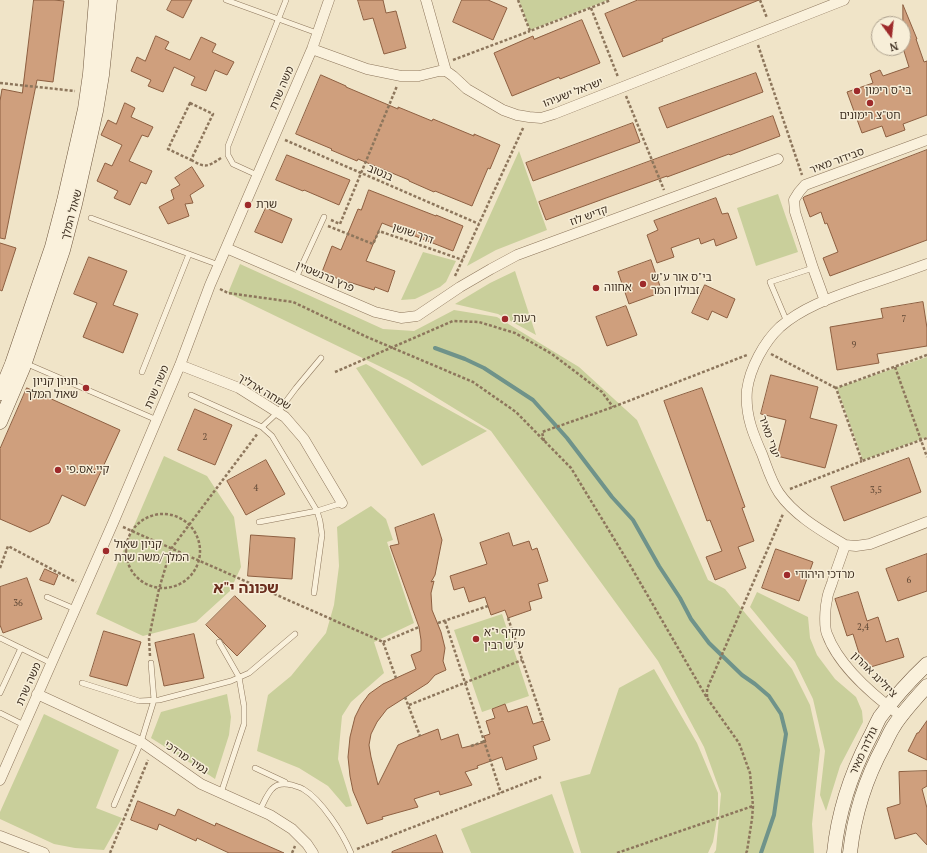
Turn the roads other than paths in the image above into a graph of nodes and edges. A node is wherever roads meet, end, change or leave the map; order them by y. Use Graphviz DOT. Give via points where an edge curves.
graph roads {
  1 [pos="96,0"];
  2 [pos="110,0"];
  3 [pos="226,0"];
  4 [pos="286,0"];
  5 [pos="329,0"];
  6 [pos="426,0"];
  7 [pos="844,0"];
  8 [pos="278,19"];
  9 [pos="317,33"];
  10 [pos="312,49"];
  11 [pos="445,67"];
  12 [pos="927,140"];
  13 [pos="778,159"];
  14 [pos="258,176"];
  15 [pos="324,217"];
  16 [pos="91,218"];
  17 [pos="226,248"];
  18 [pos="189,254"];
  19 [pos="927,264"];
  20 [pos="219,265"];
  21 [pos="813,268"];
  22 [pos="296,278"];
  23 [pos="825,301"];
  24 [pos="417,316"];
  25 [pos="787,322"];
  26 [pos="321,358"];
  27 [pos="24,362"];
  28 [pos="180,365"];
  29 [pos="142,372"];
  30 [pos="0,393"];
  31 [pos="191,395"];
  32 [pos="278,412"];
  33 [pos="157,420"];
  34 [pos="0,422"];
  35 [pos="262,427"];
  36 [pos="342,503"];
  37 [pos="317,511"];
  38 [pos="259,522"];
  39 [pos="927,522"];
  40 [pos="845,546"];
  41 [pos="314,593"];
  42 [pos="47,597"];
  43 [pos="75,609"];
  44 [pos="295,634"];
  45 [pos="0,638"];
  46 [pos="219,642"];
  47 [pos="21,648"];
  48 [pos="51,663"];
  49 [pos="151,663"];
  50 [pos="927,664"];
  51 [pos="239,678"];
  52 [pos="82,683"];
  53 [pos="927,686"];
  54 [pos="0,693"];
  55 [pos="37,694"];
  56 [pos="154,700"];
  57 [pos="888,707"];
  58 [pos="0,713"];
  59 [pos="901,716"];
  60 [pos="24,725"];
  61 [pos="141,742"];
  62 [pos="255,768"];
  63 [pos="0,780"];
  64 [pos="289,784"];
  65 [pos="221,794"];
  66 [pos="114,805"];
  67 [pos="260,810"];
  68 [pos="0,836"];
  69 [pos="851,850"];
  70 [pos="44,853"];
  71 [pos="314,853"];
  72 [pos="351,853"];
  73 [pos="834,853"];
  1 -- 30 [label="street, שאול המלך" via="88,92 64,201 52,247"];
  2 -- 27 [label="street, שאול המלך" via="102,75 90,141 63,250"];
  3 -- 8 [label="lane"];
  4 -- 8 [label="lane"];
  5 -- 9 [label="street, משה שרת"];
  6 -- 11 [label="street"];
  7 -- 11 [label="street, ישראל ישעיהו" via="541,118 517,115 503,110 467,89"];
  8 -- 9 [label="lane"];
  8 -- 14 [label="lane" via="228,146 228,155 233,164"];
  9 -- 10 [label="street, משה שרת"];
  10 -- 11 [label="street" via="367,69 401,76 419,76"];
  10 -- 14 [label="street, משה שרת"];
  12 -- 21 [label="street, סבידור מאיר" via="805,185 794,200 795,212"];
  13 -- 24 [label="street, קדיש לוז" via="517,255 490,269"];
  14 -- 17 [label="street, משה שרת"];
  15 -- 22 [label="lane"];
  16 -- 18 [label="lane"];
  17 -- 20 [label="street, משה שרת"];
  17 -- 22 [label="street, פרץ ברנשטיין"];
  18 -- 20 [label="lane"];
  18 -- 29 [label="lane"];
  19 -- 23 [label="street, יערי מאיר"];
  20 -- 28 [label="street, משה שרת"];
  21 -- 23 [label="street, סבידור מאיר"];
  21 -- 25 [label="lane" via="770,282"];
  22 -- 24 [label="street, פרץ ברנשטיין" via="376,312 401,318"];
  23 -- 25 [label="street, יערי מאיר"];
  25 -- 40 [label="street, יערי מאיר" via="767,342 757,358 747,391 751,426 780,493 808,522"];
  26 -- 32 [label="lane"];
  27 -- 33 [label="lane"];
  27 -- 34 [label="street, שאול המלך"];
  28 -- 32 [label="street, שמחה ארליך" via="240,388"];
  28 -- 33 [label="street, משה שרת"];
  31 -- 35 [label="lane"];
  32 -- 35 [label="lane"];
  32 -- 36 [label="street, שמחה ארליך" via="304,439"];
  33 -- 43 [label="street, משה שרת"];
  35 -- 37 [label="lane" via="272,436"];
  36 -- 37 [label="lane"];
  37 -- 38 [label="lane"];
  37 -- 41 [label="lane" via="322,535"];
  39 -- 40 [label="street" via="870,544"];
  40 -- 57 [label="street, ציזלינג אהרון" via="827,599 826,632 846,667"];
  42 -- 43 [label="lane"];
  43 -- 48 [label="street, משה שרת"];
  44 -- 51 [label="lane" via="249,673"];
  45 -- 47 [label="lane"];
  46 -- 51 [label="lane"];
  47 -- 48 [label="lane"];
  47 -- 54 [label="lane"];
  48 -- 55 [label="street, משה שרת"];
  49 -- 56 [label="lane"];
  50 -- 57 [label="street, גולדה מאיר"];
  51 -- 56 [label="lane"];
  51 -- 65 [label="lane" via="244,724"];
  52 -- 56 [label="lane" via="139,701"];
  53 -- 59 [label="street"];
  55 -- 60 [label="street, משה שרת"];
  55 -- 61 [label="street, נמיר מרדכי"];
  56 -- 61 [label="lane"];
  57 -- 59 [label="street, ציזלינג אהרון"];
  57 -- 73 [label="street, גולדה מאיר" via="865,747 853,775 842,806"];
  58 -- 60 [label="lane"];
  59 -- 69 [label="street" via="879,754 868,780 858,810"];
  60 -- 63 [label="street, משה שרת"];
  61 -- 65 [label="street, נמיר מרדכי" via="201,784"];
  61 -- 66 [label="lane"];
  62 -- 64 [label="lane"];
  64 -- 67 [label="lane" via="281,783 272,789"];
  64 -- 72 [label="lane" via="303,789 324,809 340,830"];
  65 -- 67 [label="street, נמיר מרדכי"];
  67 -- 71 [label="street, נמיר מרדכי" via="292,829"];
  68 -- 70 [label="street"];
}
